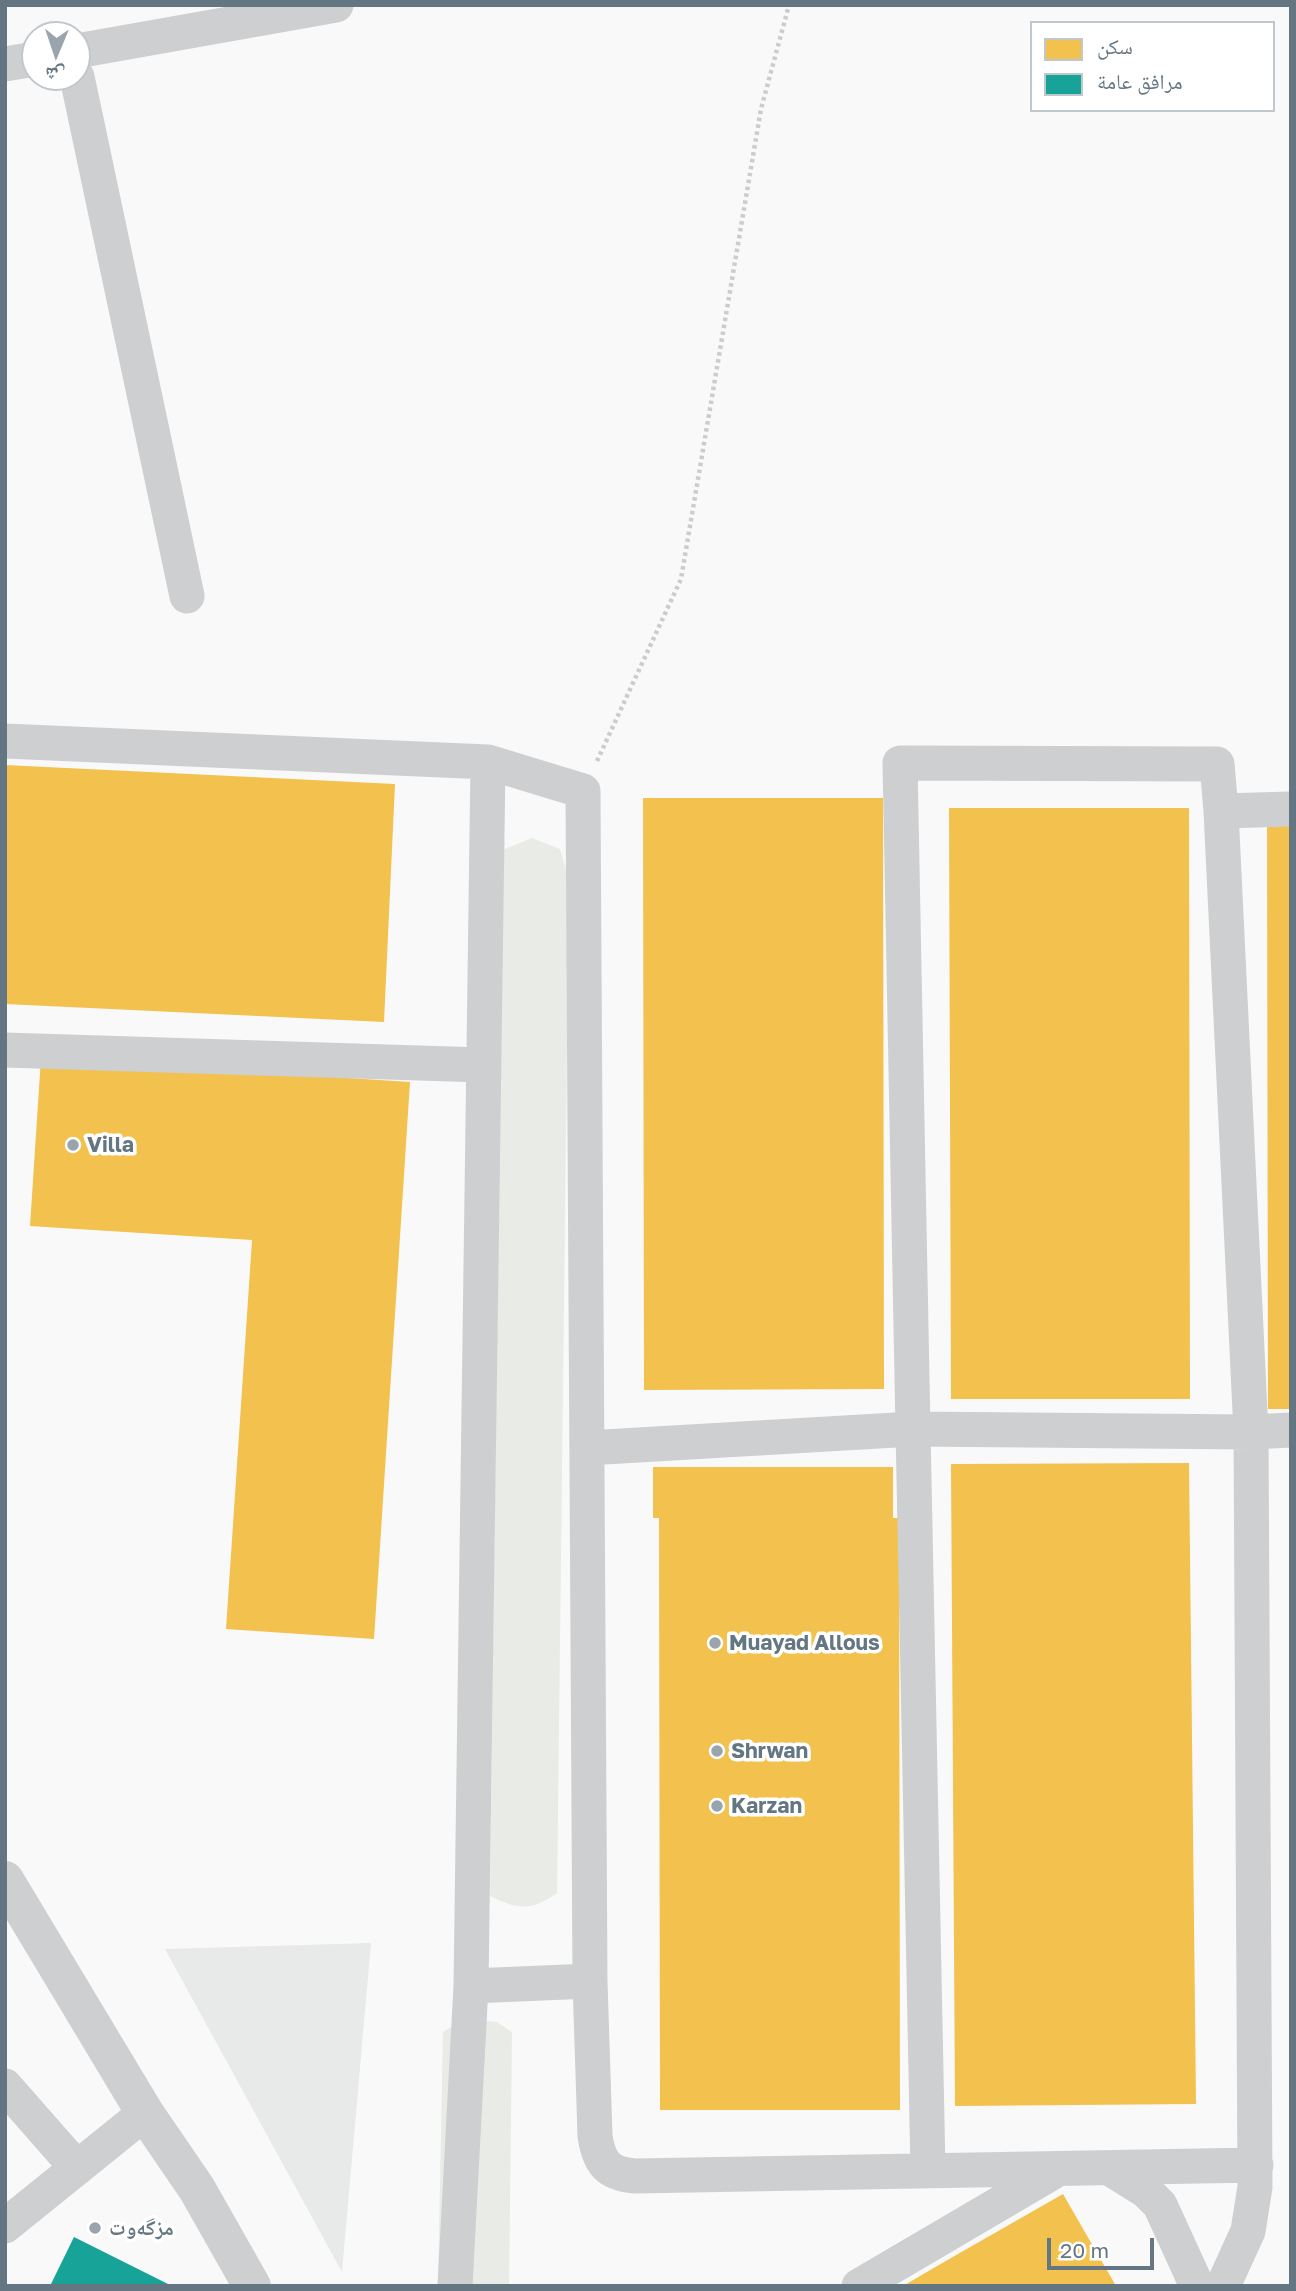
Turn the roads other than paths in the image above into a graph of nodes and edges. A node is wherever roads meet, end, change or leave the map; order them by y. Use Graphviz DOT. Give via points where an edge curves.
graph roads {
  1 [pos="337,5"];
  2 [pos="91,49"];
  3 [pos="79,91"];
  4 [pos="187,596"];
  5 [pos="5,741"];
  6 [pos="488,762"];
  7 [pos="1291,810"];
  8 [pos="1221,811"];
  9 [pos="5,1050"];
  10 [pos="483,1065"];
  11 [pos="913,1429"];
  12 [pos="1291,1430"];
  13 [pos="1251,1432"];
  14 [pos="587,1448"];
  15 [pos="5,1880"];
  16 [pos="590,1981"];
  17 [pos="471,1986"];
  18 [pos="5,2086"];
  19 [pos="145,2113"];
  20 [pos="1256,2165"];
  21 [pos="77,2168"];
  22 [pos="1109,2168"];
  23 [pos="1058,2169"];
  24 [pos="928,2171"];
  25 [pos="5,2226"];
  26 [pos="252,2286"];
  27 [pos="454,2286"];
  28 [pos="859,2286"];
  29 [pos="1197,2286"];
  30 [pos="1223,2286"];
  1 -- 2 [label="street"];
  3 -- 4 [label="street"];
  5 -- 6 [label="street"];
  6 -- 10 [label="street"];
  6 -- 14 [label="street" via="583,791"];
  7 -- 8 [label="street"];
  8 -- 11 [label="street" via="1217,764 900,763"];
  8 -- 13 [label="street"];
  9 -- 10 [label="street"];
  10 -- 17 [label="street"];
  11 -- 13 [label="street"];
  11 -- 14 [label="street"];
  11 -- 24 [label="street"];
  12 -- 13 [label="street"];
  13 -- 20 [label="street"];
  14 -- 16 [label="street"];
  15 -- 19 [label="street"];
  16 -- 17 [label="street"];
  16 -- 24 [label="street" via="595,2136 598,2155 612,2171 635,2176"];
  17 -- 27 [label="street"];
  18 -- 21 [label="street"];
  19 -- 21 [label="street"];
  19 -- 26 [label="street" via="197,2189"];
  20 -- 22 [label="street"];
  20 -- 30 [label="street" via="1248,2231"];
  21 -- 25 [label="street"];
  22 -- 23 [label="street"];
  22 -- 29 [label="street" via="1160,2205"];
  23 -- 24 [label="street"];
  23 -- 28 [label="street"];
}
